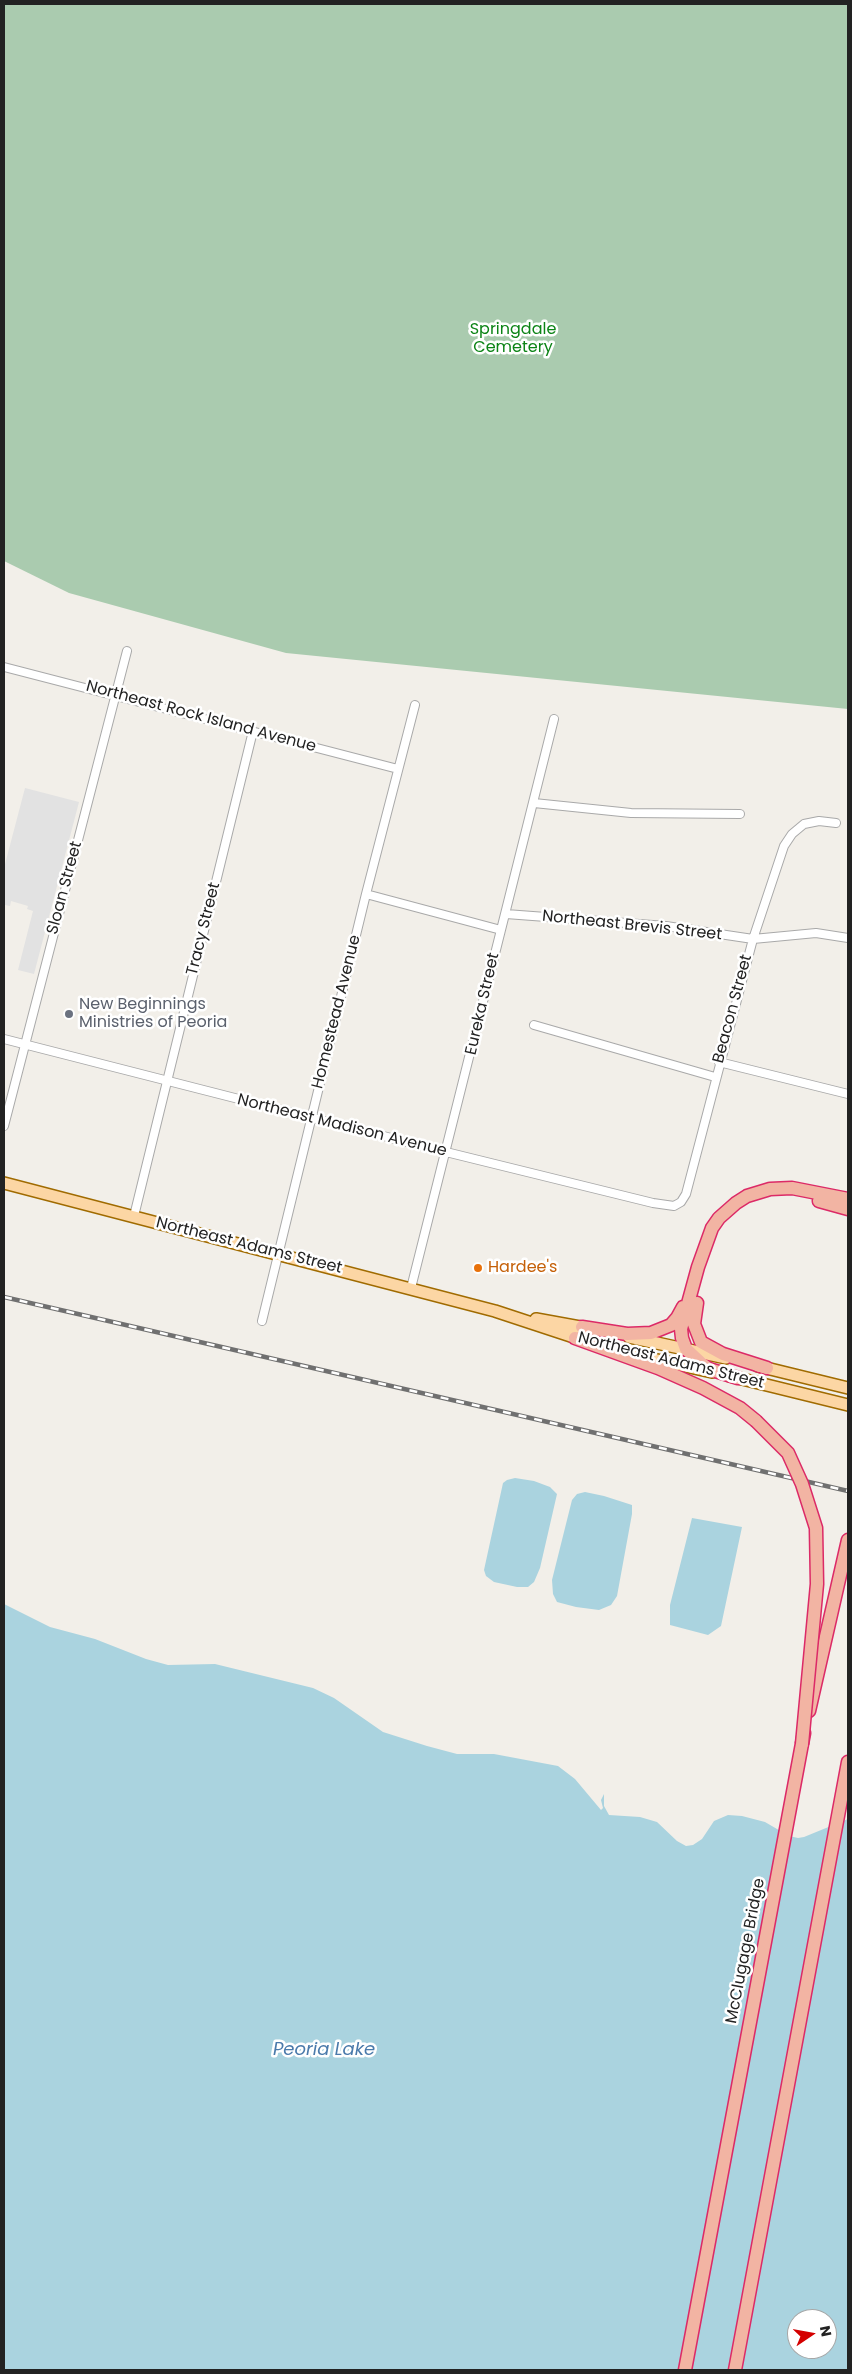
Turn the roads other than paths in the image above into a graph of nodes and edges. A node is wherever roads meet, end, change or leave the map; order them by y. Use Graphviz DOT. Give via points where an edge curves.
graph roads {
  1 [pos="127,651"];
  2 [pos="4,667"];
  3 [pos="116,695"];
  4 [pos="415,705"];
  5 [pos="554,719"];
  6 [pos="253,731"];
  7 [pos="398,769"];
  8 [pos="534,803"];
  9 [pos="740,814"];
  10 [pos="836,823"];
  11 [pos="366,894"];
  12 [pos="506,914"];
  13 [pos="501,930"];
  14 [pos="848,938"];
  15 [pos="752,939"];
  16 [pos="534,1025"];
  17 [pos="4,1039"];
  18 [pos="24,1044"];
  19 [pos="719,1062"];
  20 [pos="715,1077"];
  21 [pos="166,1081"];
  22 [pos="848,1094"];
  23 [pos="311,1118"];
  24 [pos="4,1126"];
  25 [pos="446,1152"];
  26 [pos="4,1183"];
  27 [pos="848,1199"];
  28 [pos="681,1202"];
  29 [pos="848,1209"];
  30 [pos="134,1216"];
  31 [pos="703,1251"];
  32 [pos="278,1253"];
  33 [pos="411,1288"];
  34 [pos="262,1321"];
  35 [pos="578,1332"];
  36 [pos="686,1349"];
  37 [pos="767,1368"];
  38 [pos="738,1378"];
  39 [pos="848,1388"];
  40 [pos="848,1405"];
  41 [pos="848,1540"];
  42 [pos="802,1744"];
  43 [pos="848,1762"];
  44 [pos="685,2370"];
  45 [pos="735,2370"];
  1 -- 3 [label="street, Sloan Street"];
  2 -- 3 [label="street, Northeast Rock Island Avenue"];
  3 -- 6 [label="street, Northeast Rock Island Avenue"];
  3 -- 18 [label="street, Sloan Street"];
  4 -- 7 [label="street, Homestead Avenue"];
  5 -- 8 [label="street, Eureka Street"];
  6 -- 7 [label="street, Northeast Rock Island Avenue"];
  6 -- 21 [label="street, Tracy Street"];
  7 -- 11 [label="street, Homestead Avenue"];
  8 -- 9 [label="street" via="631,813"];
  8 -- 12 [label="street, Eureka Street"];
  10 -- 15 [label="street, Beacon Street" via="819,821 795,830 784,846"];
  11 -- 13 [label="street"];
  11 -- 23 [label="street, Homestead Avenue"];
  12 -- 13 [label="street, Eureka Street"];
  12 -- 15 [label="street, Northeast Brevis Street" via="666,926"];
  13 -- 25 [label="street, Eureka Street"];
  14 -- 15 [label="street, Northeast Brevis Street" via="816,933"];
  15 -- 19 [label="street, Beacon Street"];
  16 -- 20 [label="street"];
  17 -- 18 [label="street, Northeast Madison Avenue"];
  18 -- 21 [label="street, Northeast Madison Avenue"];
  18 -- 24 [label="street, Sloan Street"];
  19 -- 20 [label="street, Beacon Street"];
  19 -- 22 [label="street"];
  20 -- 28 [label="street, Beacon Street" via="686,1194"];
  21 -- 23 [label="street, Northeast Madison Avenue"];
  21 -- 30 [label="street, Tracy Street"];
  23 -- 25 [label="street, Northeast Madison Avenue"];
  23 -- 32 [label="street, Homestead Avenue"];
  25 -- 28 [label="street, Northeast Madison Avenue" via="653,1203 668,1206"];
  25 -- 33 [label="street, Eureka Street"];
  26 -- 30 [label="main road, Northeast Adams Street"];
  27 -- 31 [label="highway" via="792,1188 758,1192 736,1203 719,1218"];
  29 -- 37 [label="highway" via="798,1197 774,1196 741,1209 718,1236 695,1309 695,1331 701,1342 713,1349"];
  30 -- 32 [label="main road, Northeast Adams Street" via="196,1235"];
  31 -- 35 [label="highway" via="683,1306 671,1325 640,1334"];
  31 -- 36 [label="highway" via="681,1329"];
  32 -- 33 [label="main road, Northeast Adams Street"];
  32 -- 34 [label="street, Homestead Avenue"];
  33 -- 35 [label="main road, Northeast Adams Street"];
  35 -- 36 [label="main road, Northeast Adams Street"];
  35 -- 38 [label="main road, Northeast Adams Street" via="624,1352"];
  35 -- 42 [label="highway, bridge" via="733,1404 756,1421 788,1453 816,1528 817,1584"];
  36 -- 37 [label="main road, Northeast Adams Street"];
  36 -- 38 [label="highway" via="710,1369"];
  37 -- 39 [label="main road, Northeast Adams Street"];
  38 -- 40 [label="main road, Northeast Adams Street"];
  41 -- 42 [label="highway, McClugage Bridge, bridge"];
  42 -- 44 [label="highway, McClugage Bridge"];
  43 -- 45 [label="highway"];
}
